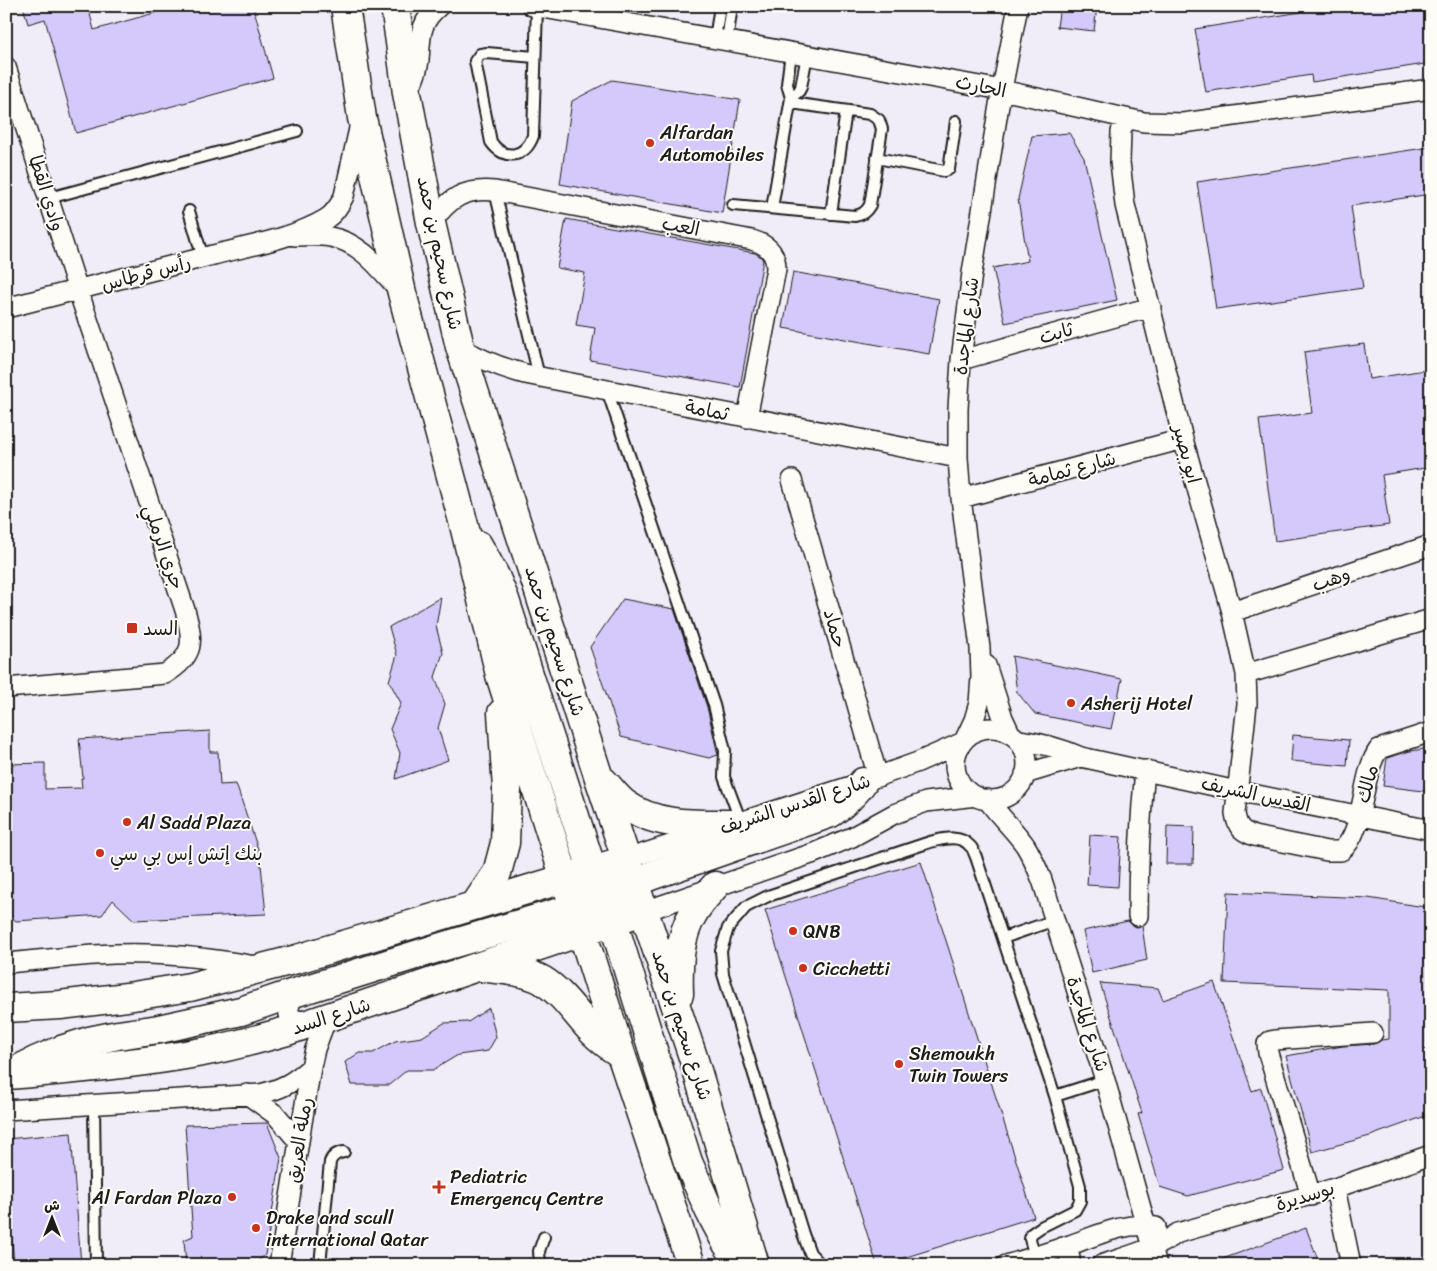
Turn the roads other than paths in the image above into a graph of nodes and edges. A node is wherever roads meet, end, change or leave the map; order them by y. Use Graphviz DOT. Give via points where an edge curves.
graph roads {
  1 [pos="345,6"];
  2 [pos="395,6"];
  3 [pos="439,6"];
  4 [pos="720,6"];
  5 [pos="732,6"];
  6 [pos="1018,6"];
  7 [pos="534,7"];
  8 [pos="721,40"];
  9 [pos="799,54"];
  10 [pos="535,57"];
  11 [pos="6,67"];
  12 [pos="1431,89"];
  13 [pos="1002,90"];
  14 [pos="407,93"];
  15 [pos="791,100"];
  16 [pos="846,110"];
  17 [pos="362,118"];
  18 [pos="1125,118"];
  19 [pos="956,122"];
  20 [pos="297,131"];
  21 [pos="877,158"];
  22 [pos="495,191"];
  23 [pos="48,198"];
  24 [pos="733,205"];
  25 [pos="772,208"];
  26 [pos="189,211"];
  27 [pos="831,214"];
  28 [pos="431,224"];
  29 [pos="286,236"];
  30 [pos="203,258"];
  31 [pos="78,290"];
  32 [pos="402,293"];
  33 [pos="1151,307"];
  34 [pos="6,308"];
  35 [pos="460,347"];
  36 [pos="961,360"];
  37 [pos="539,377"];
  38 [pos="607,390"];
  39 [pos="747,418"];
  40 [pos="1183,439"];
  41 [pos="958,458"];
  42 [pos="792,480"];
  43 [pos="961,498"];
  44 [pos="464,526"];
  45 [pos="1431,545"];
  46 [pos="1232,612"];
  47 [pos="1431,619"];
  48 [pos="980,648"];
  49 [pos="500,674"];
  50 [pos="1246,674"];
  51 [pos="6,688"];
  52 [pos="1431,732"];
  53 [pos="1014,737"];
  54 [pos="964,740"];
  55 [pos="1081,757"];
  56 [pos="1144,770"];
  57 [pos="1025,774"];
  58 [pos="600,778"];
  59 [pos="871,779"];
  60 [pos="1237,790"];
  61 [pos="981,798"];
  62 [pos="1359,816"];
  63 [pos="738,823"];
  64 [pos="1431,830"];
  65 [pos="565,878"];
  66 [pos="715,886"];
  67 [pos="603,896"];
  68 [pos="475,904"];
  69 [pos="645,911"];
  70 [pos="1138,916"];
  71 [pos="1054,920"];
  72 [pos="1003,938"];
  73 [pos="6,963"];
  74 [pos="264,967"];
  75 [pos="478,967"];
  76 [pos="294,993"];
  77 [pos="6,1008"];
  78 [pos="679,1015"];
  79 [pos="319,1019"];
  80 [pos="1374,1034"];
  81 [pos="621,1054"];
  82 [pos="311,1067"];
  83 [pos="8,1074"];
  84 [pos="1105,1080"];
  85 [pos="247,1094"];
  86 [pos="1055,1096"];
  87 [pos="94,1104"];
  88 [pos="6,1110"];
  89 [pos="299,1142"];
  90 [pos="344,1152"];
  91 [pos="1431,1155"];
  92 [pos="1335,1188"];
  93 [pos="1311,1196"];
  94 [pos="1146,1226"];
  95 [pos="1178,1233"];
  96 [pos="544,1237"];
  97 [pos="1063,1247"];
  98 [pos="1154,1256"];
  99 [pos="1035,1257"];
  100 [pos="96,1265"];
  101 [pos="279,1265"];
  102 [pos="320,1265"];
  103 [pos="540,1265"];
  104 [pos="691,1265"];
  105 [pos="741,1265"];
  106 [pos="755,1265"];
  107 [pos="821,1265"];
  108 [pos="1006,1265"];
  109 [pos="1070,1265"];
  110 [pos="1101,1265"];
  111 [pos="1351,1265"];
  1 -- 17 [label="main road, شارع سحيم بن حمد"];
  2 -- 14 [label="main road, شارع سحيم بن حمد"];
  3 -- 14 [label="street" via="430,14 422,30 419,60"];
  4 -- 8 [label="lane"];
  5 -- 8 [label="lane"];
  6 -- 13 [label="street, شارع الماجدة"];
  7 -- 8 [label="street, الحارث"];
  7 -- 10 [label="lane"];
  8 -- 9 [label="street, الحارث"];
  9 -- 13 [label="street, الحارث"];
  9 -- 15 [label="lane" via="786,84"];
  9 -- 15 [label="lane" via="801,87"];
  10 -- 10 [label="lane" via="531,143 521,152 507,154 495,148 488,136 475,61 480,54 488,52"];
  11 -- 23 [label="street, وادي القطا"];
  12 -- 18 [label="street, الحارث" via="1183,123"];
  13 -- 18 [label="street, الحارث"];
  13 -- 36 [label="street, شارع الماجدة" via="970,282"];
  14 -- 28 [label="main road, شارع سحيم بن حمد"];
  15 -- 16 [label="lane"];
  15 -- 25 [label="lane"];
  16 -- 21 [label="lane" via="870,114 879,120 882,129"];
  16 -- 27 [label="lane"];
  17 -- 29 [label="street, رأس قرطاس" via="340,204 326,218"];
  17 -- 32 [label="main road, شارع سحيم بن حمد"];
  18 -- 33 [label="street, ابو بصير" via="1121,132 1121,181"];
  19 -- 21 [label="lane" via="949,169 944,171"];
  20 -- 23 [label="lane"];
  21 -- 27 [label="lane" via="867,211 855,216"];
  22 -- 28 [label="street, العب" via="476,190 458,196"];
  22 -- 37 [label="lane"];
  22 -- 39 [label="street, العب" via="752,240 770,249 776,261 775,275"];
  23 -- 31 [label="street, وادي القطا"];
  24 -- 25 [label="lane"];
  25 -- 27 [label="lane"];
  26 -- 30 [label="lane"];
  28 -- 35 [label="main road, شارع سحيم بن حمد"];
  29 -- 30 [label="street, رأس قرطاس"];
  29 -- 32 [label="street, رأس قرطاس" via="320,236 355,246"];
  30 -- 31 [label="street, رأس قرطاس"];
  31 -- 34 [label="street, رأس قرطاس"];
  31 -- 51 [label="street, جري الرملي" via="185,610 191,642 178,666 165,674"];
  32 -- 44 [label="main road, شارع سحيم بن حمد"];
  33 -- 36 [label="street, ثابت"];
  33 -- 40 [label="street, ابو بصير"];
  35 -- 37 [label="street, ثمامة" via="498,366"];
  35 -- 58 [label="main road, شارع سحيم بن حمد"];
  36 -- 41 [label="street, شارع الماجدة"];
  37 -- 38 [label="street, ثمامة"];
  38 -- 39 [label="street, ثمامة"];
  38 -- 63 [label="lane" via="714,705 725,751 724,777"];
  39 -- 41 [label="street, ثمامة"];
  40 -- 43 [label="street, شارع ثمامة"];
  40 -- 46 [label="street, ابو بصير"];
  41 -- 43 [label="street, شارع الماجدة"];
  42 -- 59 [label="street, حماد"];
  43 -- 48 [label="street, شارع الماجدة"];
  44 -- 49 [label="main road, شارع سحيم بن حمد"];
  44 -- 67 [label="main road" via="502,592"];
  45 -- 46 [label="street, وهب"];
  46 -- 50 [label="street, ابو بصير"];
  47 -- 50 [label="street"];
  48 -- 53 [label="street, شارع الماجدة" via="1003,718"];
  48 -- 54 [label="street, شارع الماجدة" via="981,688 974,720"];
  49 -- 65 [label="main road, شارع سحيم بن حمد"];
  49 -- 68 [label="main road" via="507,789 506,843 497,873"];
  50 -- 60 [label="street, ابو بصير" via="1247,704"];
  52 -- 62 [label="street, مالك" via="1379,749 1372,762"];
  53 -- 54 [label="street" via="988,728"];
  53 -- 55 [label="street, القدس الشريف"];
  53 -- 57 [label="street" via="1023,746 1027,760"];
  54 -- 59 [label="street, شارع القدس الشريف"];
  54 -- 61 [label="street" via="956,758 956,773 964,786"];
  55 -- 56 [label="street, القدس الشريف"];
  55 -- 57 [label="street, القدس الشريف"];
  56 -- 60 [label="street, القدس الشريف"];
  56 -- 70 [label="street"];
  57 -- 61 [label="street" via="1014,792 1001,798"];
  58 -- 63 [label="main road" via="623,803 651,818 668,822"];
  58 -- 67 [label="main road, شارع سحيم بن حمد"];
  59 -- 63 [label="street, شارع القدس الشريف"];
  59 -- 67 [label="main road" via="831,813"];
  60 -- 62 [label="street, القدس الشريف"];
  60 -- 62 [label="street, ابو بصير" via="1236,819 1239,827 1254,836 1341,851 1350,841"];
  61 -- 66 [label="street" via="926,802 814,853"];
  61 -- 71 [label="street, شارع الماجدة" via="1016,832 1033,858"];
  62 -- 64 [label="street, القدس الشريف"];
  63 -- 67 [label="street, شارع القدس الشريف" via="661,850"];
  65 -- 67 [label="main road, شارع سحيم بن حمد"];
  65 -- 68 [label="main road"];
  66 -- 69 [label="street"];
  66 -- 78 [label="main road" via="692,914 685,930 681,946"];
  67 -- 69 [label="main road, شارع سحيم بن حمد"];
  67 -- 75 [label="main road, شارع السد"];
  67 -- 76 [label="main road"];
  67 -- 81 [label="main road, شارع سحيم بن حمد"];
  67 -- 105 [label="main road" via="688,1162 710,1212"];
  68 -- 74 [label="main road"];
  69 -- 78 [label="main road, شارع سحيم بن حمد"];
  71 -- 72 [label="lane"];
  71 -- 84 [label="street, شارع الماجدة"];
  72 -- 86 [label="lane"];
  72 -- 107 [label="lane" via="970,845 959,839 947,838 768,896 746,907 728,928 721,951 723,974 803,1234 810,1252"];
  73 -- 74 [label="street" via="146,954 192,956"];
  74 -- 77 [label="main road" via="190,987 60,1005"];
  75 -- 79 [label="main road, شارع السد"];
  75 -- 81 [label="main road" via="542,980 597,1035"];
  76 -- 79 [label="street" via="288,1009 291,1018"];
  76 -- 83 [label="main road" via="217,1017 89,1041"];
  78 -- 106 [label="main road, شارع سحيم بن حمد"];
  79 -- 82 [label="street, رملة العريق"];
  79 -- 83 [label="main road, شارع السد" via="287,1031 202,1052"];
  80 -- 93 [label="street" via="1274,1040 1267,1044"];
  81 -- 104 [label="main road, شارع سحيم بن حمد"];
  82 -- 85 [label="street" via="285,1087"];
  82 -- 89 [label="street, رملة العريق"];
  84 -- 86 [label="lane"];
  84 -- 94 [label="street, شارع الماجدة"];
  85 -- 87 [label="street"];
  85 -- 89 [label="street" via="276,1115"];
  86 -- 99 [label="lane" via="1079,1180 1080,1201 1075,1210 1031,1234"];
  87 -- 88 [label="street"];
  87 -- 100 [label="lane"];
  89 -- 101 [label="street, رملة العريق"];
  90 -- 102 [label="lane" via="335,1155 330,1162"];
  91 -- 92 [label="street, بوسديرة"];
  92 -- 93 [label="street, بوسديرة"];
  92 -- 111 [label="street"];
  93 -- 95 [label="street, بوسديرة"];
  94 -- 95 [label="street, بوسديرة"];
  94 -- 97 [label="street, بوسديرة" via="1117,1228"];
  94 -- 98 [label="street, شارع الماجدة"];
  95 -- 98 [label="street, بوسديرة"];
  96 -- 103 [label="lane" via="539,1251"];
  97 -- 99 [label="street, بوسديرة"];
  97 -- 109 [label="street" via="1071,1259"];
  98 -- 110 [label="street, بوسديرة"];
  99 -- 108 [label="street, بوسديرة"];
}
